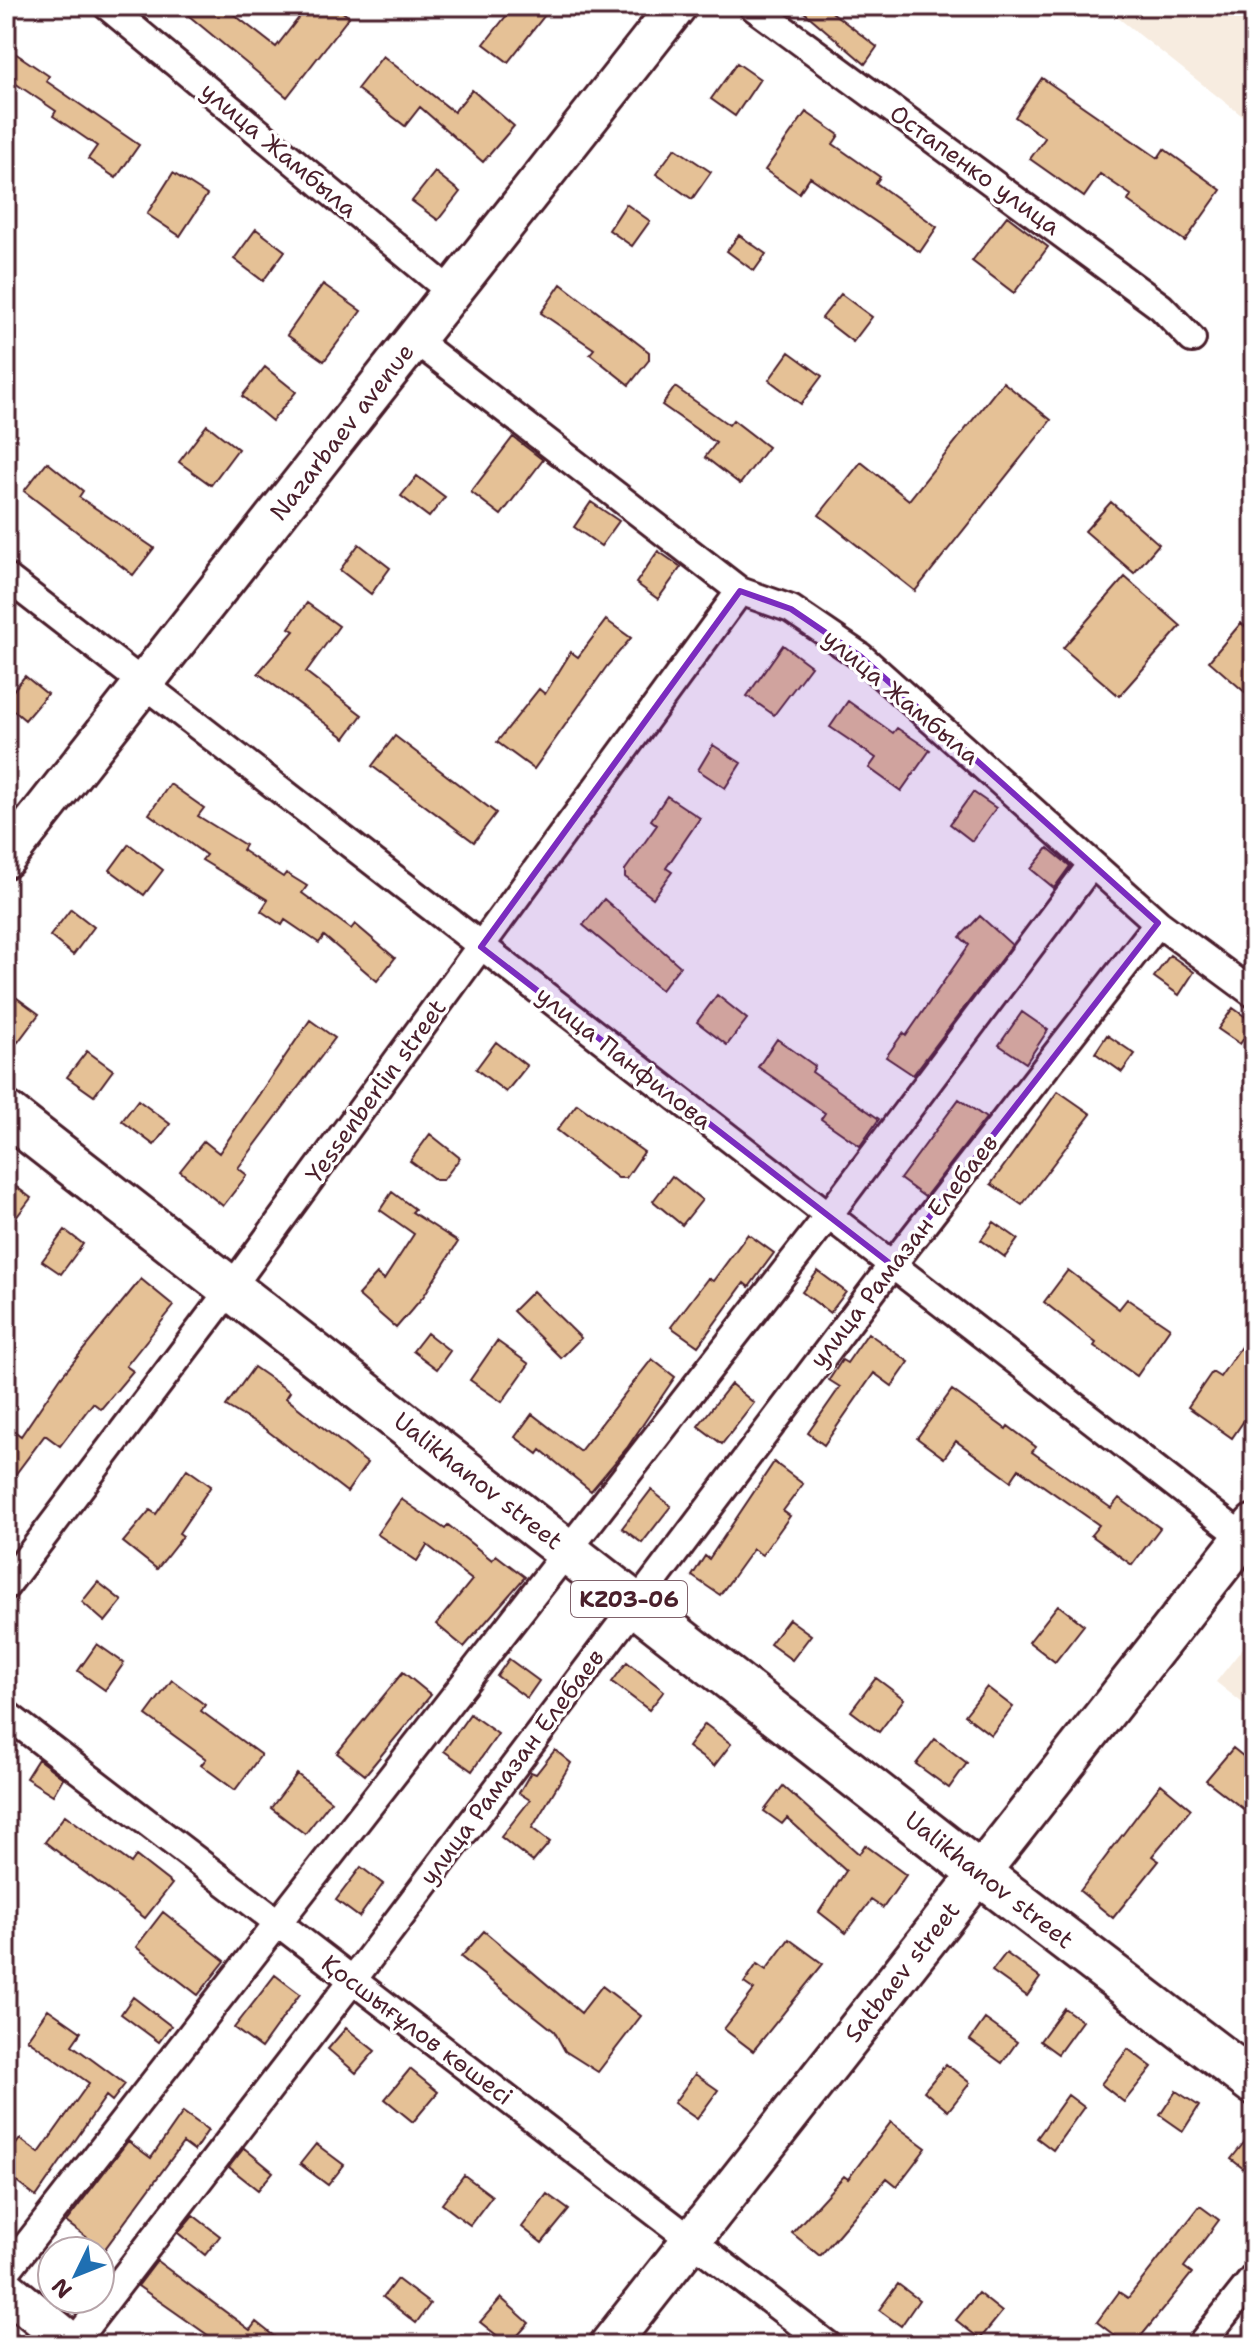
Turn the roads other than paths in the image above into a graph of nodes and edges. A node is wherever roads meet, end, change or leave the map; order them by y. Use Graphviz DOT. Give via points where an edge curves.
graph roads {
  1 [pos="107,6"];
  2 [pos="677,6"];
  3 [pos="752,6"];
  4 [pos="451,292"];
  5 [pos="414,339"];
  6 [pos="1192,339"];
  7 [pos="6,577"];
  8 [pos="740,591"];
  9 [pos="143,686"];
  10 [pos="6,858"];
  11 [pos="1092,864"];
  12 [pos="1158,923"];
  13 [pos="481,947"];
  14 [pos="1254,994"];
  15 [pos="6,1113"];
  16 [pos="828,1216"];
  17 [pos="892,1265"];
  18 [pos="231,1288"];
  19 [pos="1249,1530"];
  20 [pos="565,1549"];
  21 [pos="6,1586"];
  22 [pos="634,1603"];
  23 [pos="6,1714"];
  24 [pos="979,1873"];
  25 [pos="277,1923"];
  26 [pos="352,1981"];
  27 [pos="1254,2083"];
  28 [pos="690,2242"];
  29 [pos="6,2272"];
  30 [pos="1254,2277"];
  31 [pos="6,2289"];
  32 [pos="73,2345"];
  33 [pos="609,2345"];
  34 [pos="828,2345"];
  35 [pos="1200,2345"];
  1 -- 4 [label="street, улица Жамбыла"];
  2 -- 4 [label="street, Nazarbaev avenue"];
  3 -- 6 [label="street, Остапенко улица" via="1161,307"];
  4 -- 5 [label="street, Nazarbaev avenue"];
  5 -- 8 [label="street, улица Жамбыла"];
  5 -- 9 [label="street, Nazarbaev avenue"];
  7 -- 9 [label="street, улица Панфилова"];
  8 -- 11 [label="street, улица Жамбыла" via="791,609 860,656"];
  8 -- 13 [label="street, Yessenberlin street"];
  9 -- 10 [label="street, Nazarbaev avenue"];
  9 -- 13 [label="street, улица Панфилова"];
  11 -- 12 [label="street, улица Жамбыла"];
  11 -- 16 [label="street"];
  12 -- 14 [label="street, улица Жамбыла"];
  12 -- 17 [label="street, улица Рамазан Елебаев"];
  13 -- 16 [label="street, улица Панфилова"];
  13 -- 18 [label="street, Yessenberlin street"];
  15 -- 18 [label="main road, Ualikhanov street / KZ03-06"];
  16 -- 17 [label="street, улица Панфилова"];
  16 -- 20 [label="street"];
  17 -- 19 [label="street, улица Панфилова"];
  17 -- 22 [label="street, улица Рамазан Елебаев"];
  18 -- 20 [label="main road, Ualikhanov street / KZ03-06"];
  18 -- 21 [label="street, Yessenberlin street"];
  19 -- 24 [label="street, Satbaev street"];
  20 -- 22 [label="main road, Ualikhanov street / KZ03-06"];
  20 -- 25 [label="street"];
  22 -- 24 [label="main road, Ualikhanov street / KZ03-06"];
  22 -- 26 [label="street, улица Рамазан Елебаев"];
  23 -- 25 [label="street, Қосшығұлов көшесі"];
  24 -- 27 [label="main road, Ualikhanov street / KZ03-06"];
  24 -- 28 [label="street, Satbaev street"];
  25 -- 26 [label="street, Қосшығұлов көшесі"];
  25 -- 29 [label="street"];
  26 -- 28 [label="street, Қосшығұлов көшесі"];
  26 -- 32 [label="street, улица Рамазан Елебаев"];
  28 -- 33 [label="street, Satbaev street"];
  28 -- 34 [label="street, Қосшығұлов көшесі"];
  30 -- 35 [label="street"];
  31 -- 32 [label="street"];
}
